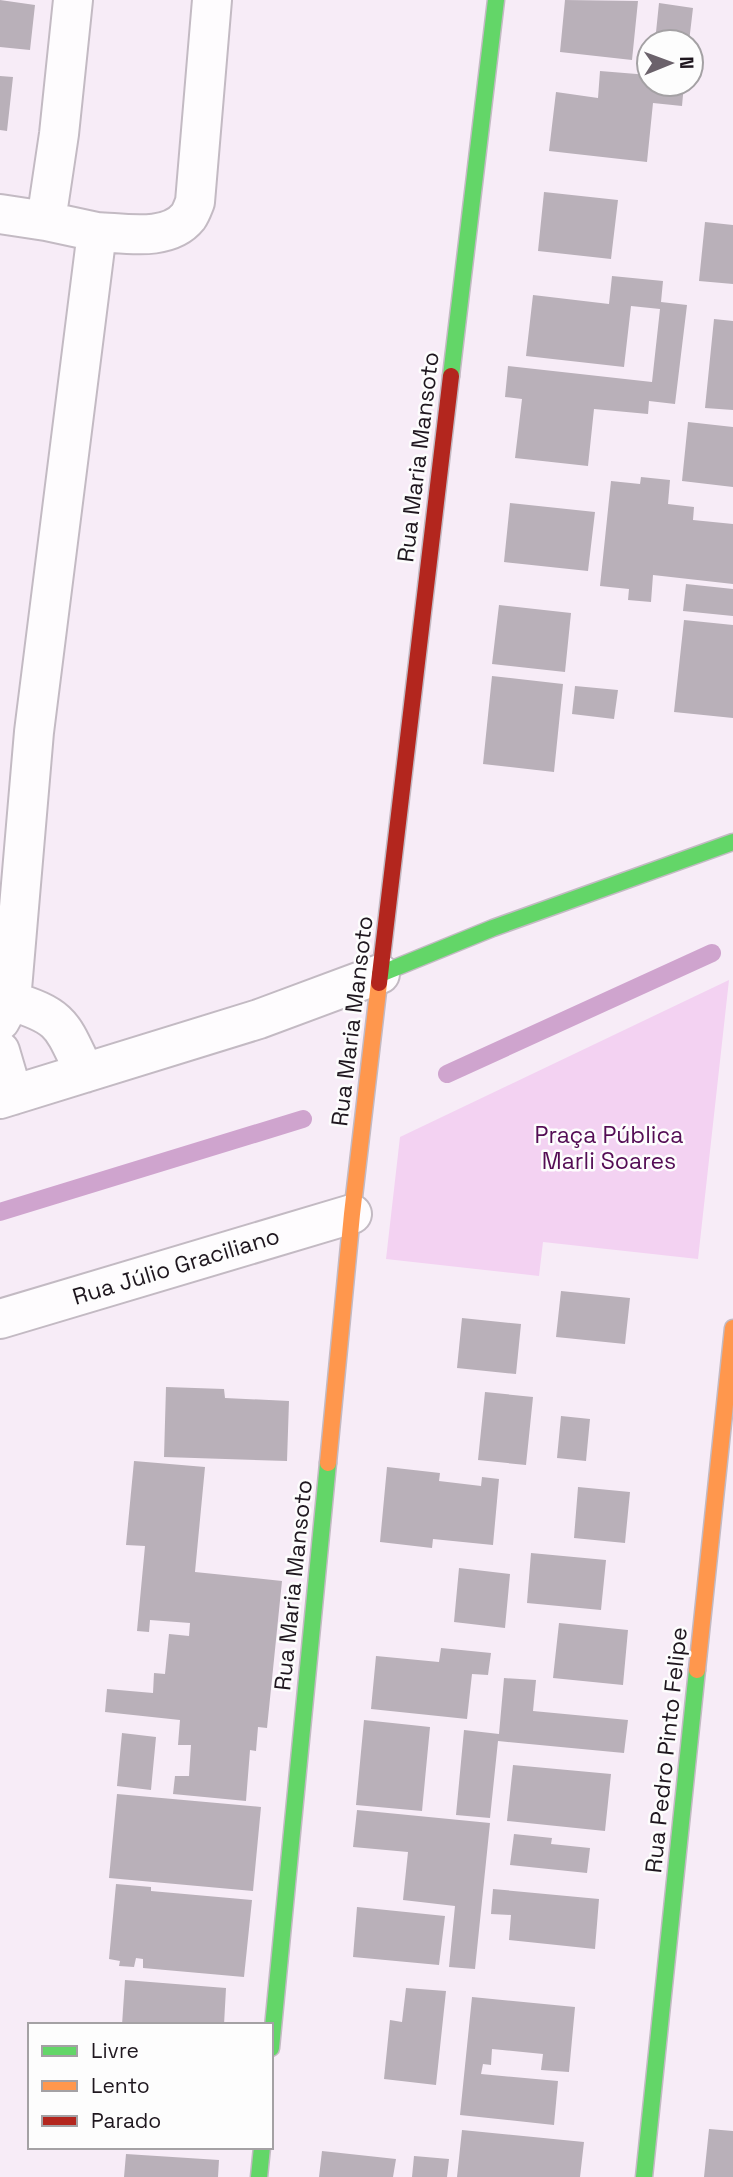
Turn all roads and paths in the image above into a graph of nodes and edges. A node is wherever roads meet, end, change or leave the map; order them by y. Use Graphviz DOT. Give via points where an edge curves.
graph roads {
  1 [pos="73,0"];
  2 [pos="212,0"];
  3 [pos="496,0"];
  4 [pos="0,214"];
  5 [pos="46,221"];
  6 [pos="97,232"];
  7 [pos="733,842"];
  8 [pos="380,974"];
  9 [pos="6,1011"];
  10 [pos="0,1051"];
  11 [pos="85,1073"];
  12 [pos="6,1097"];
  13 [pos="352,1214"];
  14 [pos="0,1319"];
  15 [pos="733,1328"];
  16 [pos="273,2027"];
  17 [pos="262,2149"];
  18 [pos="259,2177"];
  19 [pos="644,2177"];
  1 -- 5 [label="street"];
  2 -- 6 [label="street" via="195,202 187,218 166,231"];
  3 -- 8 [label="street, Rua Maria Mansoto"];
  4 -- 5 [label="street"];
  5 -- 6 [label="street"];
  6 -- 9 [label="street" via="34,732"];
  7 -- 8 [label="street" via="493,928"];
  8 -- 11 [label="street" via="259,1019"];
  8 -- 13 [label="street, Rua Maria Mansoto"];
  9 -- 11 [label="street" via="51,1016 62,1027"];
  10 -- 12 [label="street"];
  11 -- 12 [label="street"];
  13 -- 14 [label="street, Rua Júlio Graciliano"];
  13 -- 16 [label="street, Rua Maria Mansoto"];
  15 -- 19 [label="street, Rua Pedro Pinto Felipe"];
  17 -- 18 [label="street"];
}
